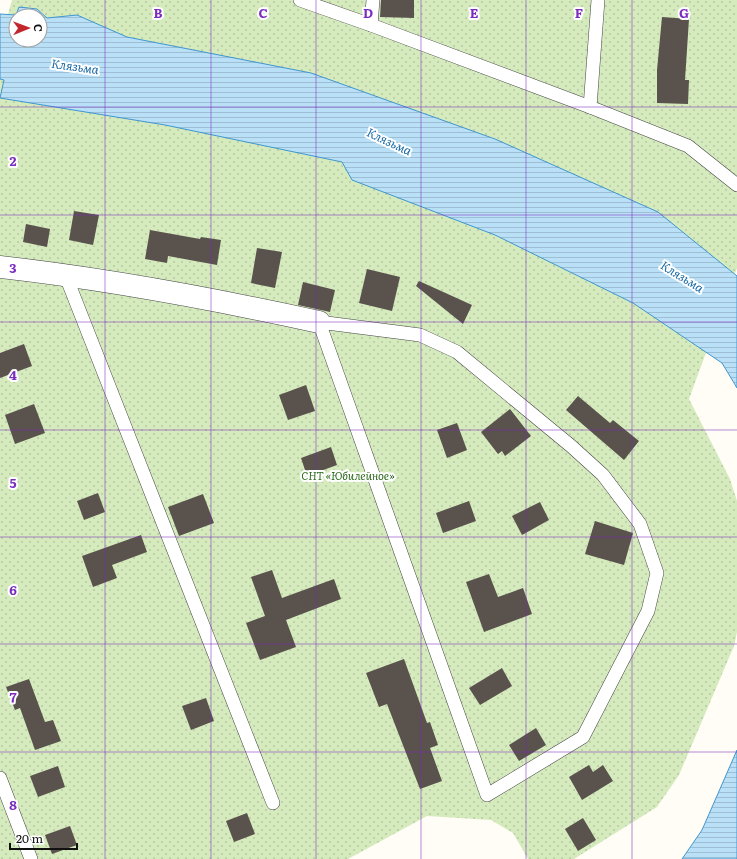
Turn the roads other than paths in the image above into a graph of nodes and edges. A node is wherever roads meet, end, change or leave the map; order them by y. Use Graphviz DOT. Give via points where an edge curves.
graph roads {
  1 [pos="300,0"];
  2 [pos="373,0"];
  3 [pos="598,0"];
  4 [pos="371,25"];
  5 [pos="590,107"];
  6 [pos="737,185"];
  7 [pos="0,267"];
  8 [pos="65,274"];
  9 [pos="319,322"];
  10 [pos="0,778"];
  11 [pos="272,803"];
  12 [pos="31,859"];
  1 -- 4 [label="lane"];
  2 -- 4 [label="lane"];
  3 -- 5 [label="lane"];
  4 -- 5 [label="lane"];
  5 -- 6 [label="lane" via="688,146"];
  7 -- 8 [label="street"];
  8 -- 9 [label="street" via="256,308"];
  8 -- 11 [label="lane"];
  9 -- 9 [label="lane" via="420,335 457,352 603,475 640,524 657,573 648,611 583,737 487,795"];
  10 -- 12 [label="lane"];
}
